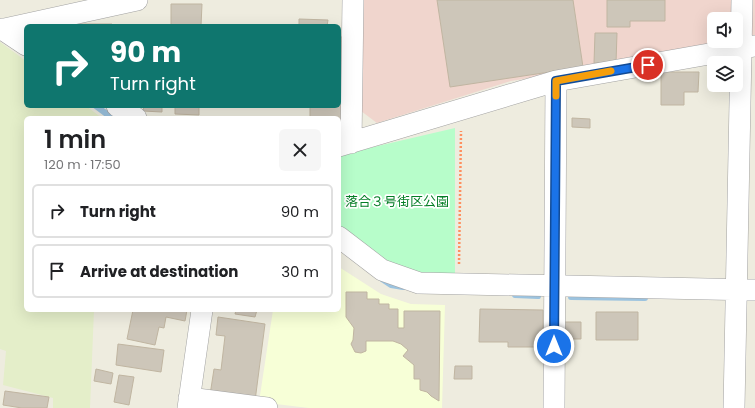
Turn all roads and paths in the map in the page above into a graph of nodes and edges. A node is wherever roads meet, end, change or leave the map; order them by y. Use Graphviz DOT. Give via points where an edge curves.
graph roads {
  1 [pos="137,0"];
  2 [pos="353,0"];
  3 [pos="742,0"];
  4 [pos="28,24"];
  5 [pos="24,25"];
  6 [pos="1,30"];
  7 [pos="24,44"];
  8 [pos="748,47"];
  9 [pos="556,81"];
  10 [pos="121,108"];
  11 [pos="462,108"];
  12 [pos="133,116"];
  13 [pos="345,144"];
  14 [pos="341,239"];
  15 [pos="458,284"];
  16 [pos="555,285"];
  17 [pos="746,290"];
  18 [pos="202,312"];
  19 [pos="188,403"];
  20 [pos="267,408"];
  21 [pos="554,408"];
  22 [pos="734,408"];
  1 -- 4 [label="street"];
  2 -- 13 [label="street"];
  3 -- 8 [label="street"];
  5 -- 6 [label="street"];
  6 -- 7 [label="street"];
  8 -- 9 [label="street"];
  8 -- 17 [label="street"];
  9 -- 11 [label="street"];
  9 -- 16 [label="street"];
  10 -- 12 [label="street"];
  11 -- 13 [label="street"];
  11 -- 15 [label="path"];
  14 -- 15 [label="street" via="382,270 419,283"];
  15 -- 16 [label="street"];
  16 -- 17 [label="street"];
  16 -- 21 [label="street"];
  17 -- 22 [label="street"];
  18 -- 19 [label="street"];
  19 -- 20 [label="street"];
}
